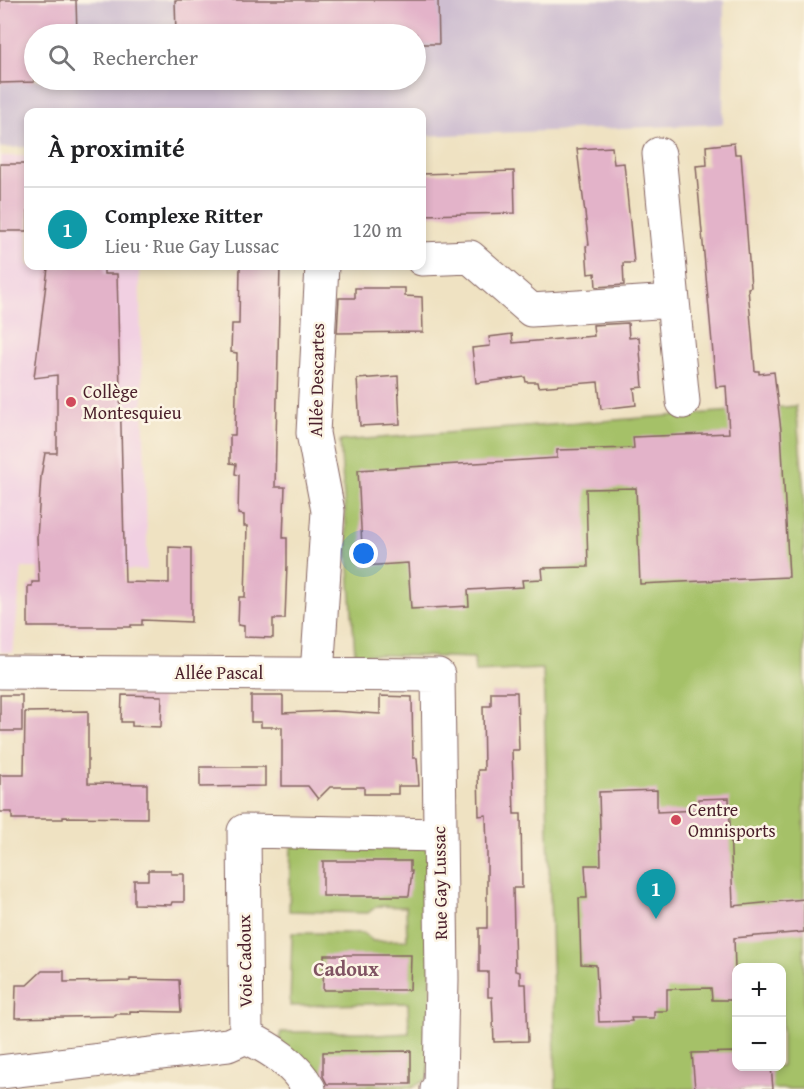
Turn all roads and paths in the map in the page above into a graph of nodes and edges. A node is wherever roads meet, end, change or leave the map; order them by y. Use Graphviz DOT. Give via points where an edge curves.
graph roads {
  1 [pos="659,154"];
  2 [pos="426,259"];
  3 [pos="321,270"];
  4 [pos="673,301"];
  5 [pos="683,402"];
  6 [pos="0,672"];
  7 [pos="317,674"];
  8 [pos="438,675"];
  9 [pos="440,835"];
  10 [pos="246,1037"];
  11 [pos="0,1072"];
  12 [pos="438,1087"];
  13 [pos="309,1089"];
  1 -- 4 [label="street"];
  2 -- 4 [label="street" via="470,257 531,310"];
  3 -- 7 [label="street, Allée Descartes" via="313,433 328,511"];
  4 -- 5 [label="street"];
  6 -- 7 [label="street, Allée Pascal"];
  7 -- 8 [label="street, Allée Pascal"];
  8 -- 9 [label="street, Rue Gay Lussac"];
  9 -- 10 [label="street, Voie Cadoux" via="244,831"];
  9 -- 12 [label="street, Rue Gay Lussac" via="442,979"];
  10 -- 11 [label="street" via="228,1045"];
  10 -- 13 [label="street" via="271,1048 302,1076"];
}
